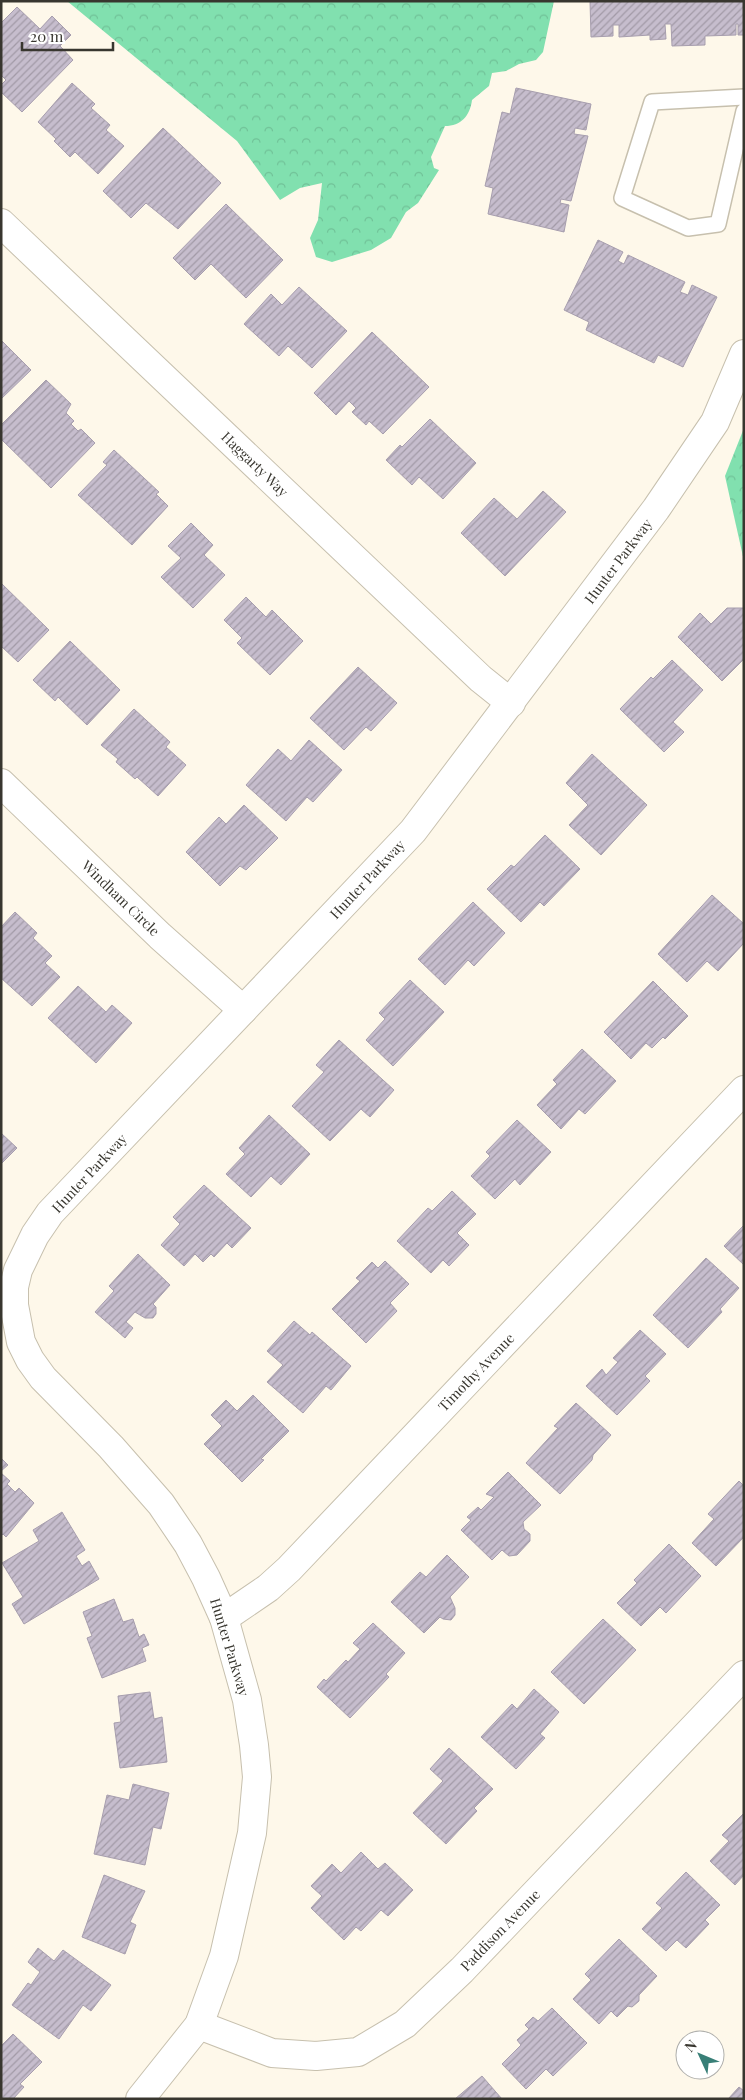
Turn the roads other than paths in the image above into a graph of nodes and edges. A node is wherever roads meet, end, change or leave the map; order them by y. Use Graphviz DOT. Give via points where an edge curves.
graph roads {
  1 [pos="744,97"];
  2 [pos="744,112"];
  3 [pos="1,223"];
  4 [pos="744,354"];
  5 [pos="511,703"];
  6 [pos="1,783"];
  7 [pos="243,1010"];
  8 [pos="744,1090"];
  9 [pos="8,1287"];
  10 [pos="224,1618"];
  11 [pos="744,1675"];
  12 [pos="199,2025"];
  13 [pos="140,2099"];
  1 -- 2 [label="lane" via="652,102 622,198 688,228 718,224"];
  3 -- 5 [label="street, Haggarty Way" via="481,679"];
  4 -- 5 [label="street, Hunter Parkway" via="715,422 656,509"];
  5 -- 7 [label="street, Hunter Parkway" via="413,830"];
  6 -- 7 [label="street, Windham Circle" via="160,936"];
  7 -- 9 [label="street, Hunter Parkway" via="50,1214 25,1252"];
  8 -- 10 [label="street, Timothy Avenue" via="289,1568 268,1588"];
  9 -- 10 [label="street, Hunter Parkway" via="21,1342 30,1360 161,1504 188,1544"];
  10 -- 12 [label="street, Hunter Parkway" via="247,1700 257,1777 252,1833 224,1956"];
  11 -- 12 [label="street, Paddison Avenue" via="462,1970 405,2024 358,2052 316,2056 272,2054"];
  12 -- 13 [label="street, Hunter Parkway"];
}
